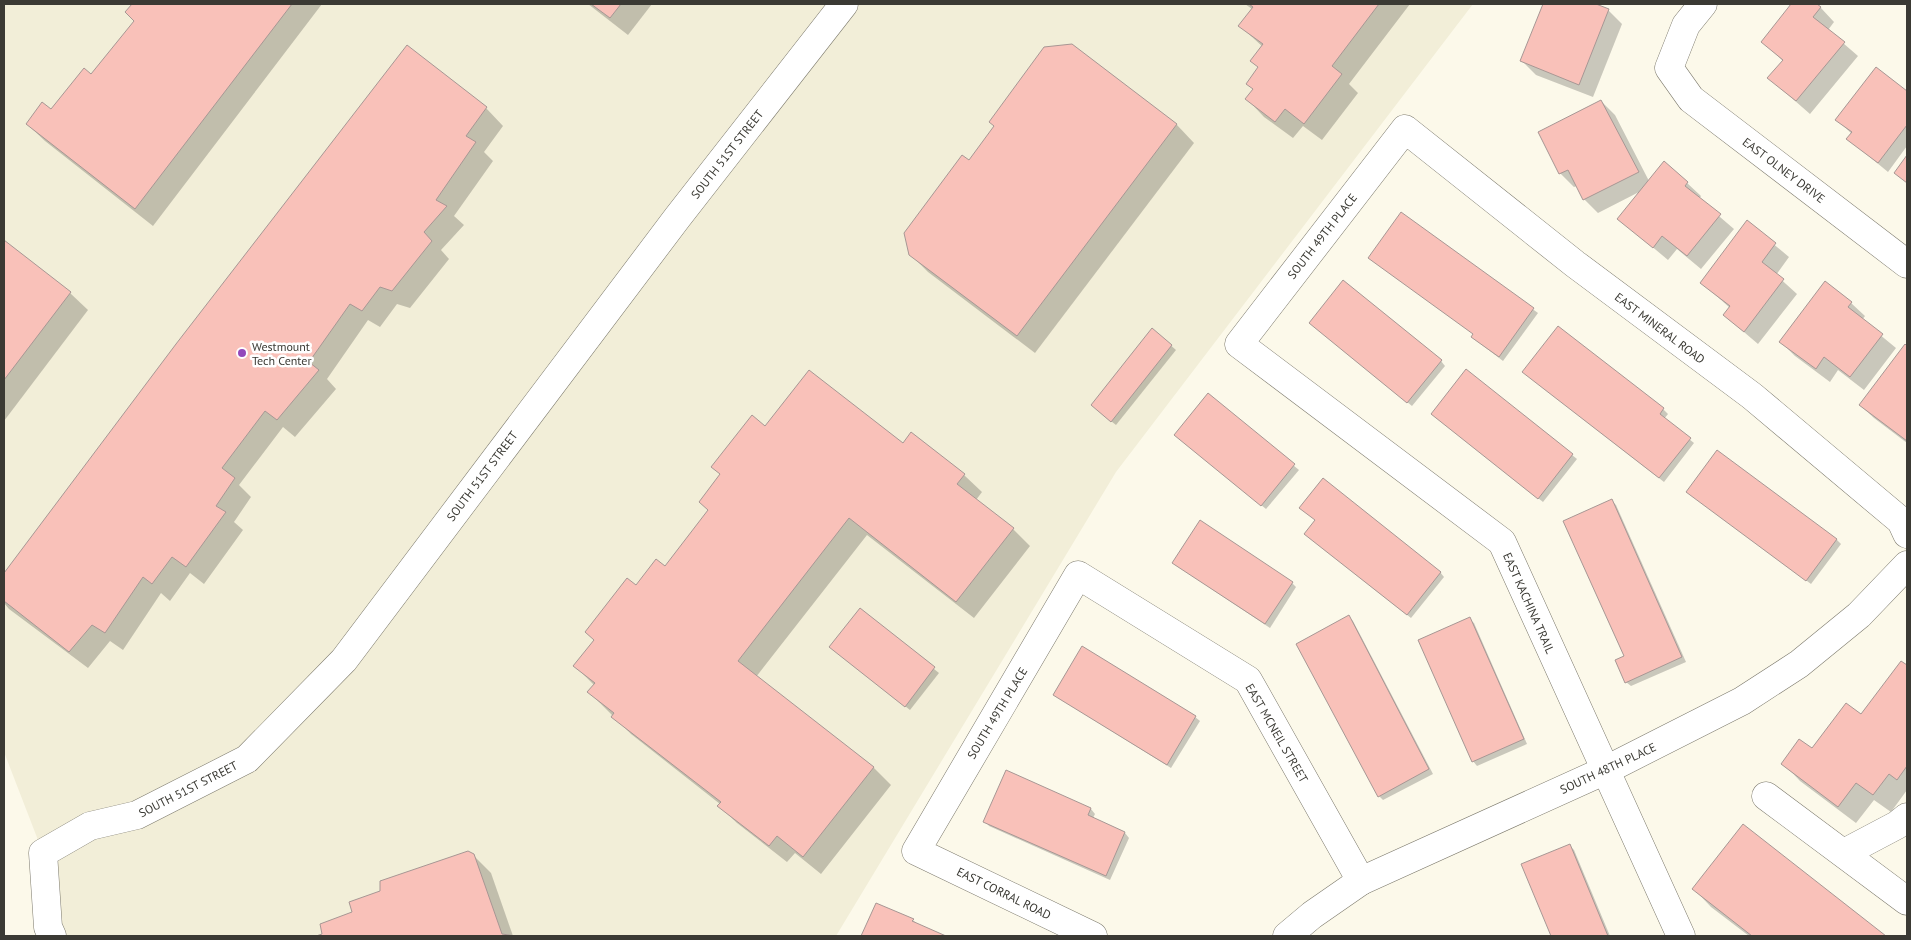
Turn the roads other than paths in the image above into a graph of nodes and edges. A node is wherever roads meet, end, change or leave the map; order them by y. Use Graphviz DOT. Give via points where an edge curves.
graph roads {
  1 [pos="844,4"];
  2 [pos="1703,4"];
  3 [pos="1405,129"];
  4 [pos="1907,264"];
  5 [pos="1239,344"];
  6 [pos="1907,534"];
  7 [pos="1907,565"];
  8 [pos="1078,575"];
  9 [pos="1606,770"];
  10 [pos="1766,796"];
  11 [pos="1907,817"];
  12 [pos="916,851"];
  13 [pos="1844,853"];
  14 [pos="1361,881"];
  15 [pos="1907,902"];
  16 [pos="52,936"];
  17 [pos="1093,936"];
  18 [pos="1287,936"];
  19 [pos="1681,936"];
  1 -- 16 [label="street, SOUTH 51ST STREET" via="677,218 344,660 247,760 137,815 90,826 42,852 48,926"];
  2 -- 4 [label="street, EAST OLNEY DRIVE" via="1686,25 1668,68 1691,99"];
  3 -- 5 [label="street, SOUTH 49TH PLACE"];
  3 -- 6 [label="street, EAST MINERAL ROAD" via="1575,264 1752,396 1901,521"];
  5 -- 9 [label="street, EAST KACHINA TRAIL" via="1502,542"];
  7 -- 9 [label="street, SOUTH 48TH PLACE" via="1859,615 1799,664 1742,701"];
  8 -- 12 [label="street, SOUTH 49TH PLACE"];
  8 -- 14 [label="street, EAST MCNEIL STREET" via="1248,680"];
  9 -- 14 [label="street, SOUTH 48TH PLACE"];
  9 -- 19 [label="street, EAST KACHINA TRAIL"];
  10 -- 13 [label="street"];
  11 -- 13 [label="street" via="1897,826"];
  12 -- 17 [label="street, EAST CORRAL ROAD"];
  13 -- 15 [label="street"];
  14 -- 18 [label="street, SOUTH 48TH PLACE" via="1312,914"];
}
